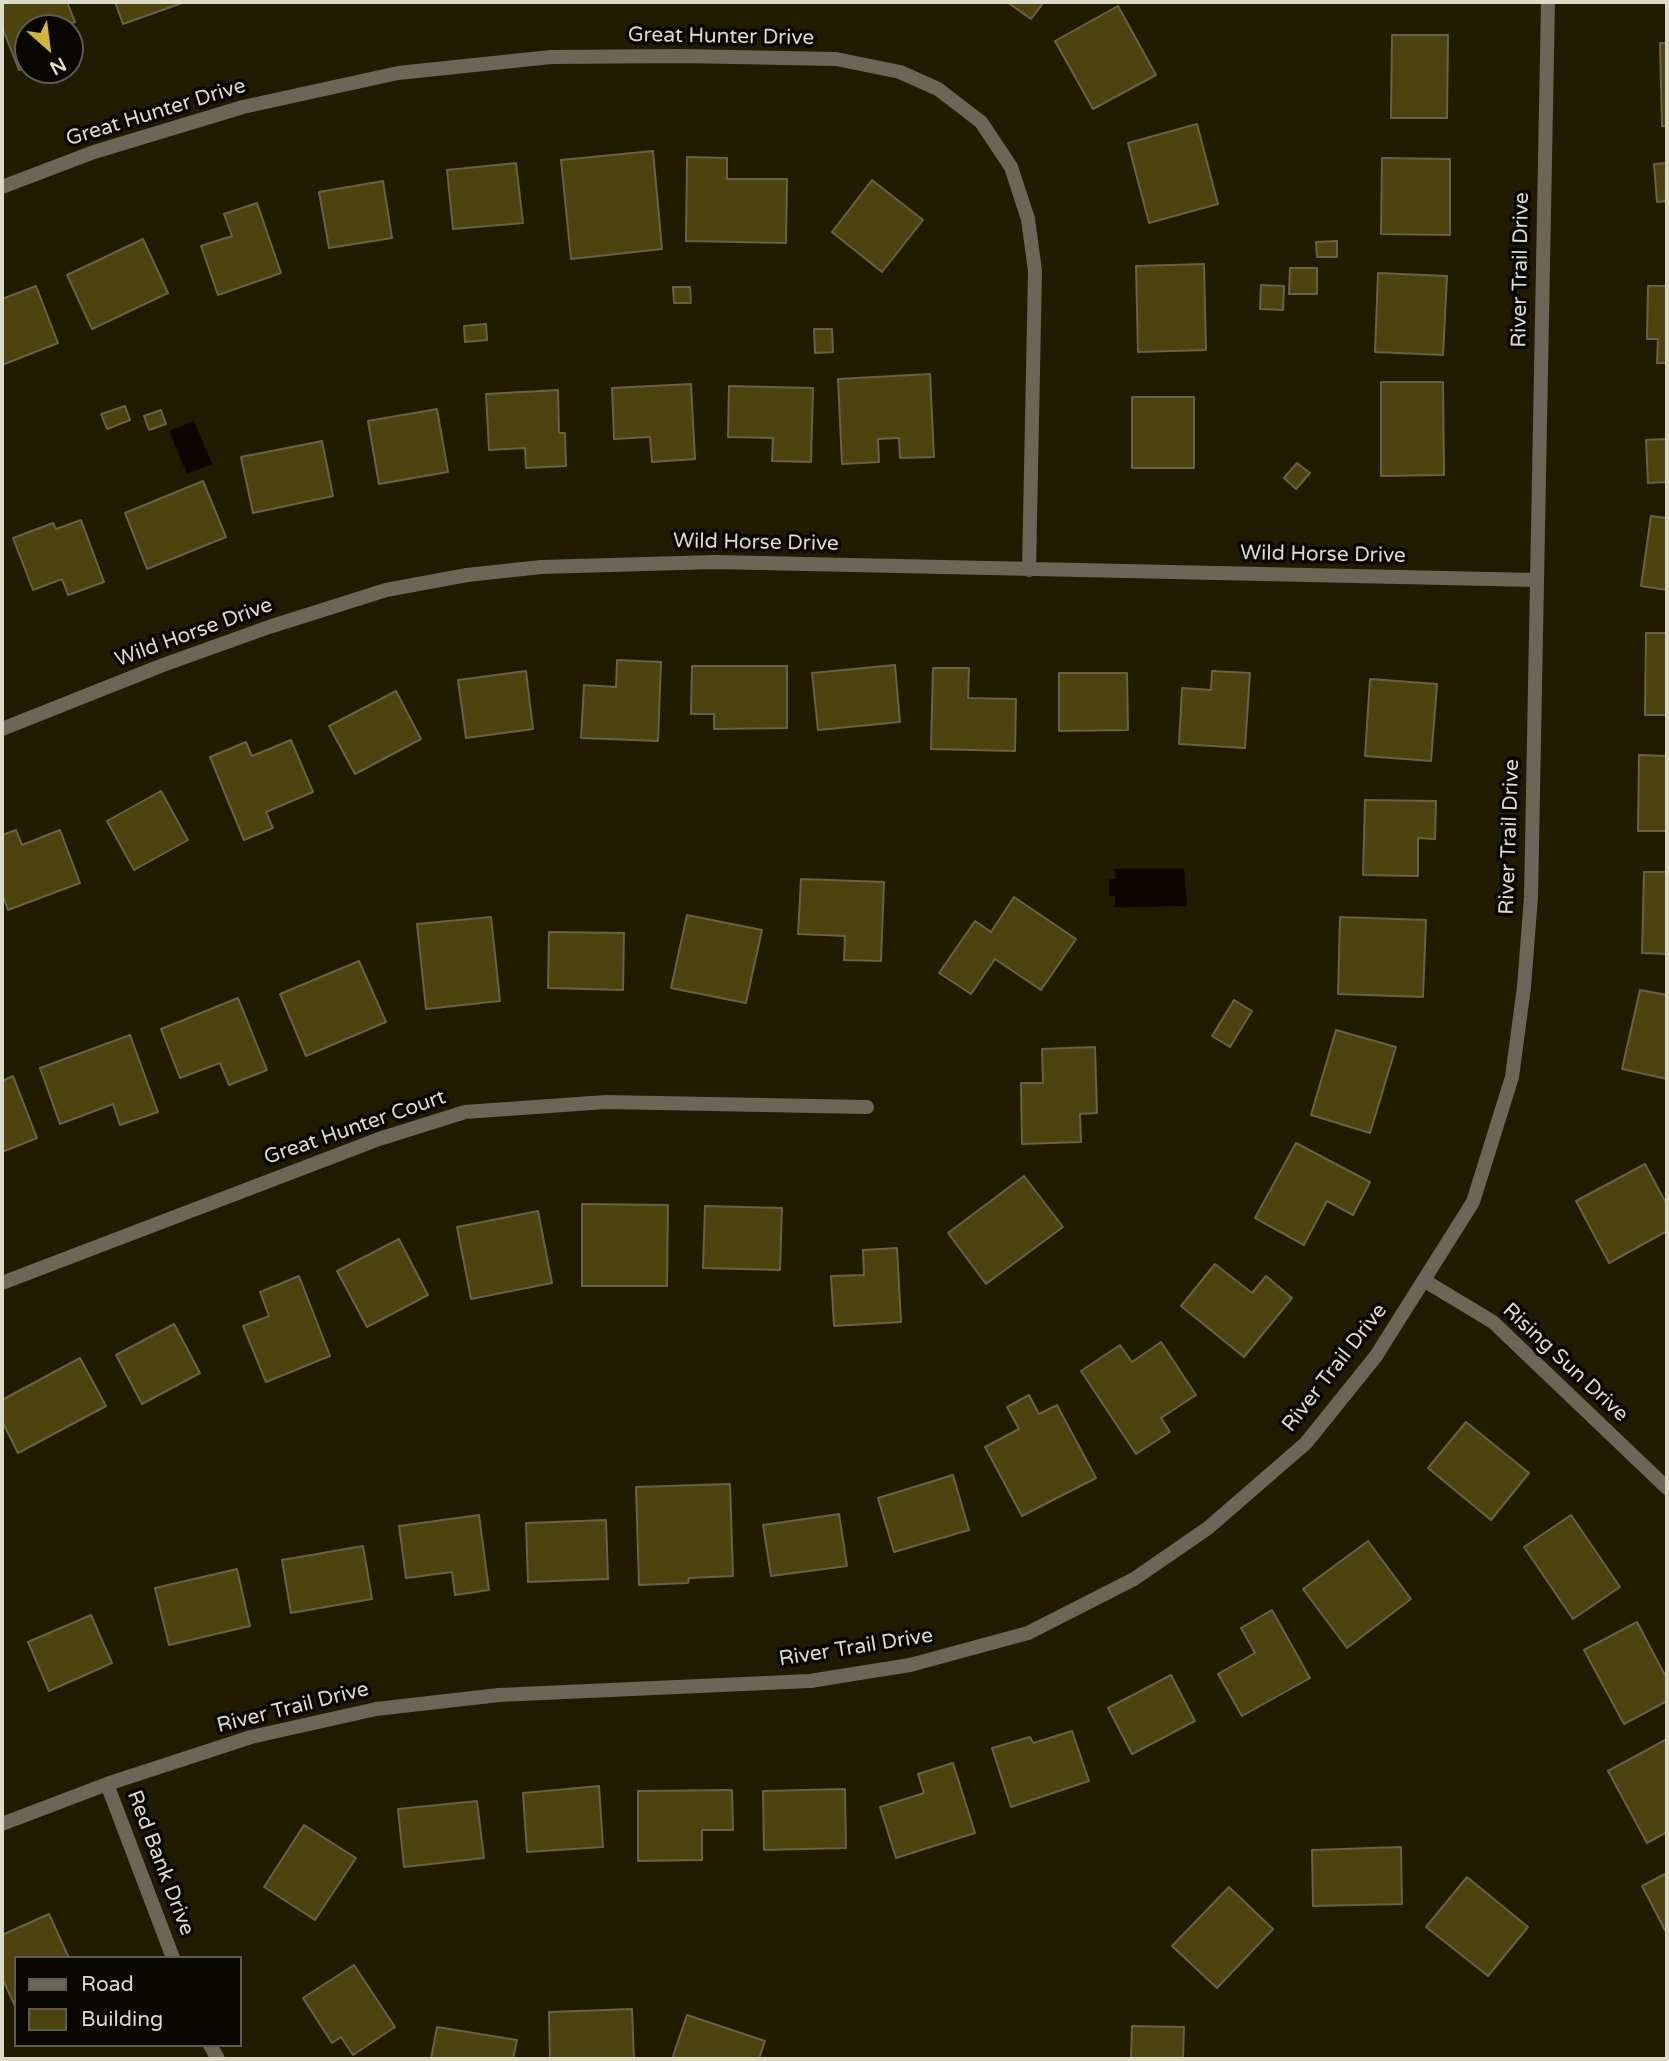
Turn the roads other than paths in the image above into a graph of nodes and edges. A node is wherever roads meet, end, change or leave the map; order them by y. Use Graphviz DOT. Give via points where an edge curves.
graph roads {
  1 [pos="1548,2"];
  2 [pos="2,187"];
  3 [pos="1029,570"];
  4 [pos="1536,580"];
  5 [pos="2,729"];
  6 [pos="867,1107"];
  7 [pos="1425,1281"];
  8 [pos="2,1283"];
  9 [pos="1667,1488"];
  10 [pos="107,1784"];
  11 [pos="2,1824"];
  12 [pos="172,1956"];
  1 -- 4 [label="street, River Trail Drive"];
  2 -- 3 [label="street, Great Hunter Drive" via="94,152 243,107 398,73 551,57 681,56 836,60 900,72 939,89 981,122 1011,167 1028,219 1034,271"];
  3 -- 4 [label="street, Wild Horse Drive"];
  3 -- 5 [label="street, Wild Horse Drive" via="715,562 541,566 467,575 386,590 269,627"];
  4 -- 7 [label="street, River Trail Drive" via="1531,897 1512,1077 1473,1202"];
  6 -- 8 [label="street, Great Hunter Court" via="606,1102 465,1112 379,1139"];
  7 -- 9 [label="street, Rising Sun Drive" via="1493,1322"];
  7 -- 10 [label="street, River Trail Drive" via="1376,1356 1306,1443 1208,1528 1133,1579 1028,1633 910,1665 810,1681 499,1695 376,1709 251,1737"];
  10 -- 11 [label="street, River Trail Drive"];
  10 -- 12 [label="street, Red Bank Drive"];
}
